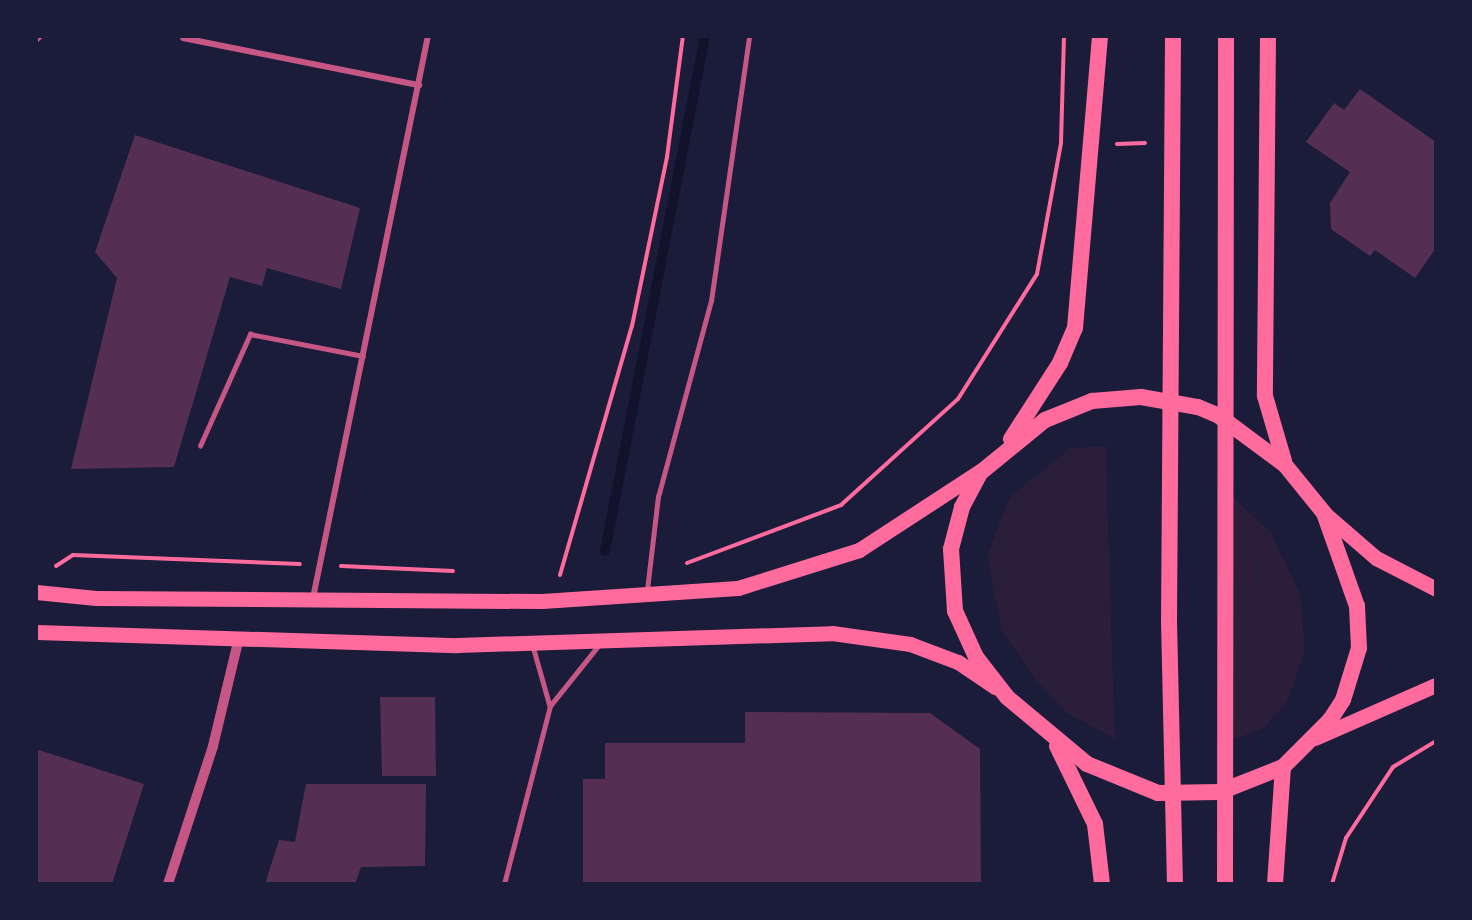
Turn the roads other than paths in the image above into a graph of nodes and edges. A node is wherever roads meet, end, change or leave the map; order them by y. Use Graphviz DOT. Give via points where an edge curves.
graph roads {
  1 [pos="40,36"];
  2 [pos="429,36"];
  3 [pos="748,36"];
  4 [pos="1100,36"];
  5 [pos="1173,36"];
  6 [pos="1226,36"];
  7 [pos="1268,36"];
  8 [pos="183,38"];
  9 [pos="36,40"];
  10 [pos="418,85"];
  11 [pos="363,356"];
  12 [pos="200,446"];
  13 [pos="1005,449"];
  14 [pos="1286,465"];
  15 [pos="987,466"];
  16 [pos="1324,513"];
  17 [pos="1436,589"];
  18 [pos="36,592"];
  19 [pos="645,598"];
  20 [pos="312,602"];
  21 [pos="36,632"];
  22 [pos="239,638"];
  23 [pos="530,643"];
  24 [pos="601,644"];
  25 [pos="1436,685"];
  26 [pos="550,706"];
  27 [pos="1020,709"];
  28 [pos="1052,737"];
  29 [pos="1315,738"];
  30 [pos="1283,767"];
  31 [pos="168,884"];
  32 [pos="504,884"];
  33 [pos="1102,884"];
  34 [pos="1175,884"];
  35 [pos="1225,884"];
  36 [pos="1275,884"];
  1 -- 9 [label="street"];
  2 -- 10 [label="street"];
  3 -- 19 [label="lane" via="711,301 658,497"];
  4 -- 13 [label="highway" via="1077,317 1060,363"];
  5 -- 34 [label="highway" via="1169,621"];
  6 -- 35 [label="highway"];
  7 -- 14 [label="highway" via="1265,396"];
  8 -- 10 [label="street"];
  10 -- 11 [label="street"];
  11 -- 12 [label="lane" via="249,334"];
  11 -- 20 [label="street"];
  13 -- 14 [label="highway" via="1045,420 1109,398 1198,407 1249,435"];
  13 -- 15 [label="highway"];
  14 -- 16 [label="highway"];
  15 -- 19 [label="main road" via="911,520 826,562 738,588"];
  15 -- 27 [label="highway" via="970,491 954,535 954,604 976,657"];
  16 -- 17 [label="main road" via="1376,558"];
  16 -- 29 [label="highway" via="1351,580 1359,648 1342,700"];
  18 -- 20 [label="main road"];
  19 -- 20 [label="main road"];
  21 -- 22 [label="main road"];
  22 -- 23 [label="main road"];
  22 -- 31 [label="street" via="213,746"];
  23 -- 24 [label="main road"];
  23 -- 26 [label="lane" via="542,663"];
  24 -- 26 [label="lane"];
  24 -- 27 [label="main road" via="728,634 879,637 958,662"];
  25 -- 29 [label="main road"];
  26 -- 32 [label="lane"];
  27 -- 28 [label="highway"];
  28 -- 30 [label="highway" via="1087,764 1128,784 1158,793 1200,795 1260,779"];
  28 -- 33 [label="highway" via="1095,824"];
  29 -- 30 [label="highway"];
  30 -- 36 [label="highway"];
}
